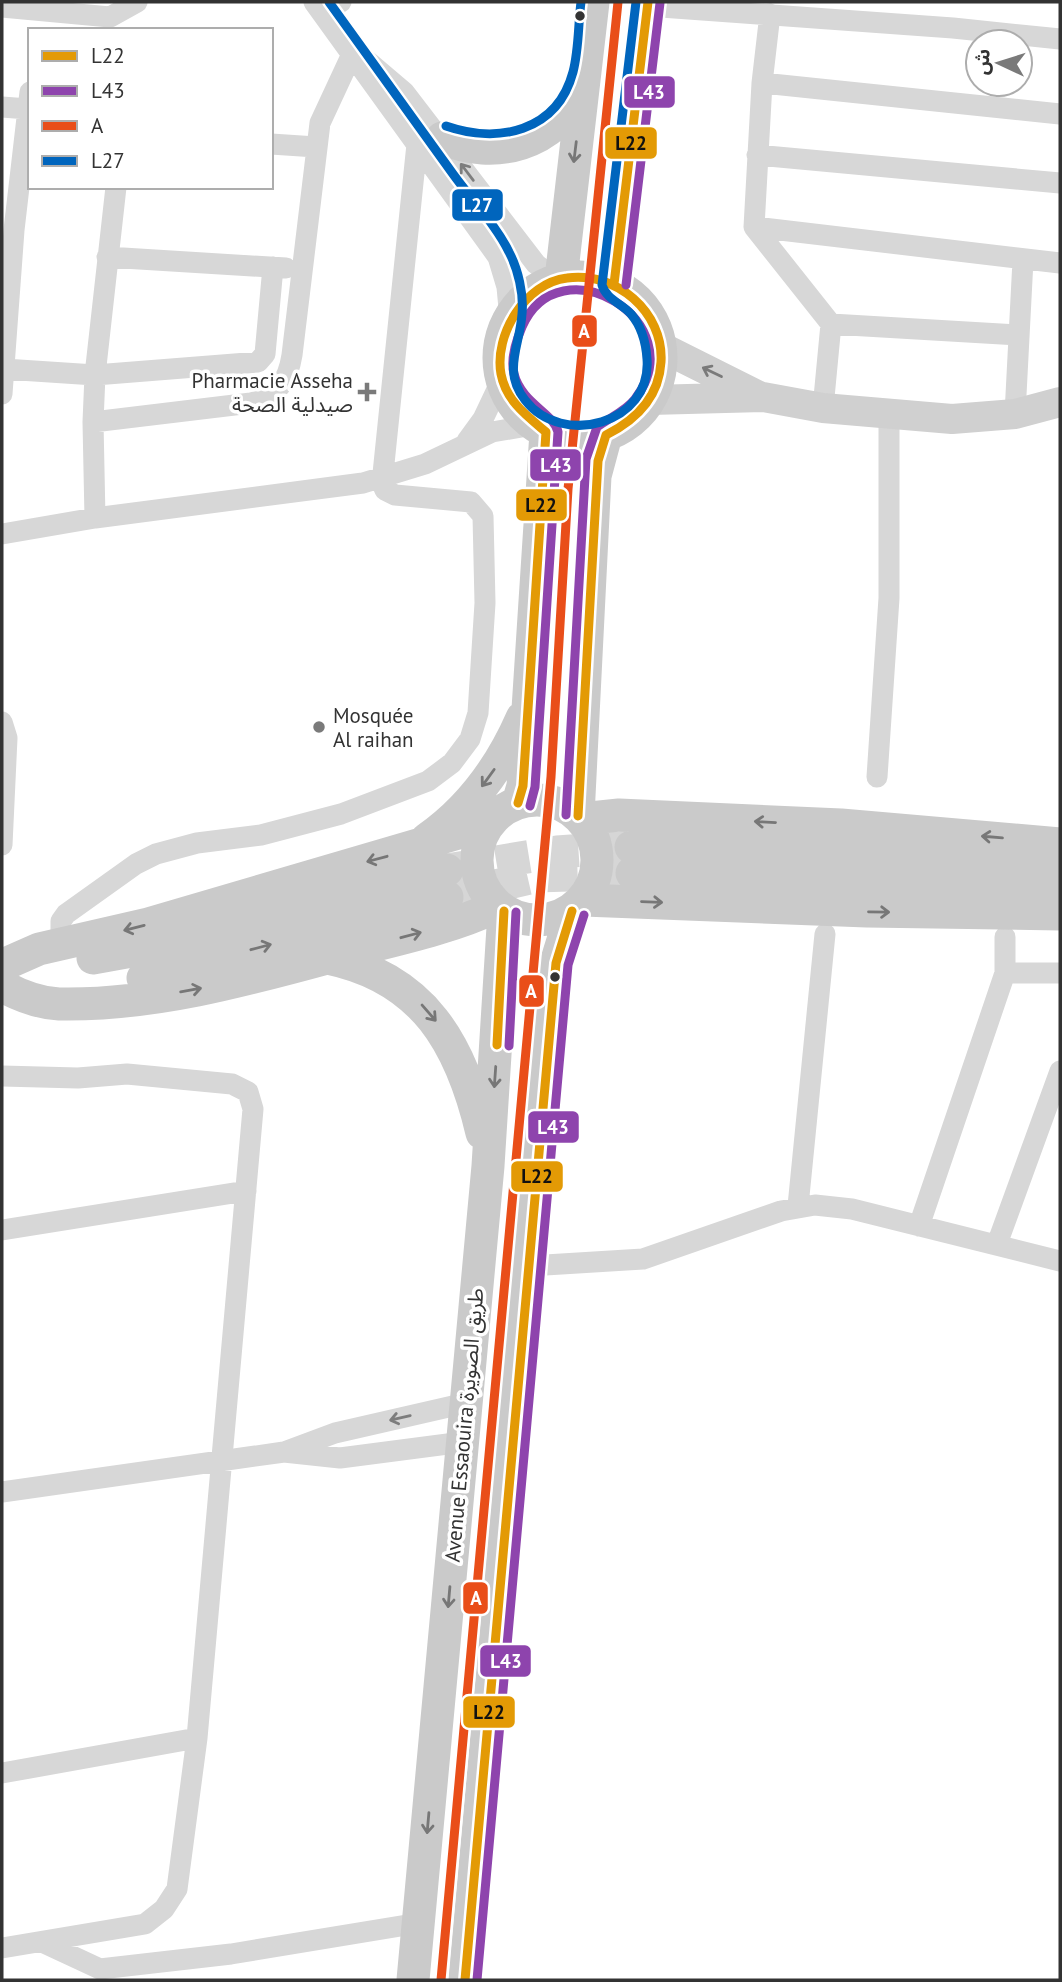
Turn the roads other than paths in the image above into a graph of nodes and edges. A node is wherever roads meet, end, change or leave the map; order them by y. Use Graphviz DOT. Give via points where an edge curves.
graph roads {
  1 [pos="137,2"];
  2 [pos="341,2"];
  3 [pos="593,2"];
  4 [pos="647,4"];
  5 [pos="2,7"];
  6 [pos="318,7"];
  7 [pos="770,15"];
  8 [pos="37,20"];
  9 [pos="1060,39"];
  10 [pos="353,52"];
  11 [pos="762,83"];
  12 [pos="583,85"];
  13 [pos="2,107"];
  14 [pos="28,113"];
  15 [pos="1060,114"];
  16 [pos="430,141"];
  17 [pos="273,145"];
  18 [pos="316,147"];
  19 [pos="757,155"];
  20 [pos="1060,183"];
  21 [pos="117,189"];
  22 [pos="754,228"];
  23 [pos="8,230"];
  24 [pos="107,257"];
  25 [pos="1023,260"];
  26 [pos="1060,263"];
  27 [pos="273,267"];
  28 [pos="301,269"];
  29 [pos="559,279"];
  30 [pos="614,284"];
  31 [pos="510,319"];
  32 [pos="831,324"];
  33 [pos="1019,335"];
  34 [pos="661,347"];
  35 [pos="4,369"];
  36 [pos="95,374"];
  37 [pos="502,379"];
  38 [pos="2,394"];
  39 [pos="763,397"];
  40 [pos="650,400"];
  41 [pos="1060,402"];
  42 [pos="823,408"];
  43 [pos="889,414"];
  44 [pos="1015,414"];
  45 [pos="93,422"];
  46 [pos="540,429"];
  47 [pos="606,435"];
  48 [pos="465,443"];
  49 [pos="382,479"];
  50 [pos="95,518"];
  51 [pos="2,534"];
  52 [pos="529,696"];
  53 [pos="2,722"];
  54 [pos="877,778"];
  55 [pos="517,803"];
  56 [pos="580,817"];
  57 [pos="489,824"];
  58 [pos="1060,844"];
  59 [pos="2,845"];
  60 [pos="414,848"];
  61 [pos="1060,868"];
  62 [pos="447,883"];
  63 [pos="1060,892"];
  64 [pos="578,905"];
  65 [pos="501,909"];
  66 [pos="1060,914"];
  67 [pos="825,934"];
  68 [pos="1005,937"];
  69 [pos="61,943"];
  70 [pos="328,958"];
  71 [pos="1005,973"];
  72 [pos="1060,974"];
  73 [pos="3,975"];
  74 [pos="1060,1071"];
  75 [pos="2,1076"];
  76 [pos="488,1166"];
  77 [pos="246,1191"];
  78 [pos="798,1206"];
  79 [pos="919,1226"];
  80 [pos="2,1230"];
  81 [pos="997,1244"];
  82 [pos="1060,1261"];
  83 [pos="529,1266"];
  84 [pos="466,1403"];
  85 [pos="463,1442"];
  86 [pos="284,1452"];
  87 [pos="222,1463"];
  88 [pos="2,1492"];
  89 [pos="197,1738"];
  90 [pos="2,1773"];
  91 [pos="419,1923"];
  92 [pos="42,1942"];
  93 [pos="2,1948"];
  94 [pos="413,1980"];
  95 [pos="465,1980"];
  1 -- 8 [label="street" via="110,17"];
  2 -- 6 [label="street"];
  3 -- 12 [label="main road"];
  4 -- 7 [label="street"];
  4 -- 30 [label="main road"];
  5 -- 8 [label="street"];
  6 -- 10 [label="street"];
  7 -- 9 [label="street"];
  7 -- 11 [label="street"];
  10 -- 16 [label="street" via="393,80"];
  10 -- 18 [label="street" via="320,122"];
  11 -- 15 [label="street"];
  11 -- 19 [label="street"];
  12 -- 16 [label="main road" via="566,114 524,144 482,150"];
  12 -- 29 [label="main road, one-way"];
  13 -- 14 [label="street"];
  14 -- 23 [label="street"];
  29 -- 16 [label="street, one-way" via="536,264"];
  16 -- 31 [label="street" via="498,257"];
  16 -- 49 [label="street"];
  17 -- 18 [label="street"];
  18 -- 28 [label="street"];
  19 -- 20 [label="street"];
  19 -- 22 [label="street"];
  21 -- 24 [label="street"];
  22 -- 25 [label="street"];
  22 -- 32 [label="street"];
  23 -- 35 [label="street"];
  24 -- 27 [label="street"];
  24 -- 36 [label="street"];
  25 -- 26 [label="street"];
  25 -- 33 [label="street"];
  27 -- 28 [label="street"];
  27 -- 36 [label="street" via="265,354 258,362"];
  28 -- 45 [label="street" via="290,369 273,395 251,402"];
  29 -- 30 [label="main road" via="589,277"];
  29 -- 31 [label="main road" via="529,295"];
  30 -- 34 [label="main road" via="645,310"];
  31 -- 37 [label="main road" via="500,348"];
  32 -- 33 [label="street"];
  32 -- 42 [label="street"];
  33 -- 44 [label="street"];
  39 -- 34 [label="street, one-way"];
  34 -- 40 [label="main road" via="661,369"];
  35 -- 36 [label="street"];
  35 -- 38 [label="street"];
  36 -- 45 [label="street"];
  37 -- 46 [label="main road" via="513,405"];
  37 -- 48 [label="street" via="483,419"];
  39 -- 40 [label="street"];
  39 -- 42 [label="street"];
  40 -- 47 [label="main road" via="635,418"];
  41 -- 44 [label="street"];
  42 -- 43 [label="street"];
  43 -- 44 [label="street" via="952,419"];
  43 -- 54 [label="street" via="889,598"];
  45 -- 50 [label="street"];
  46 -- 47 [label="main road" via="574,439"];
  46 -- 48 [label="street" via="492,432"];
  46 -- 52 [label="main road"];
  47 -- 56 [label="main road" via="595,475"];
  48 -- 49 [label="street"];
  49 -- 50 [label="street"];
  49 -- 69 [label="street" via="390,493 464,501 476,506 483,516 485,603 478,713 462,752 428,780 341,814 261,835 197,843 156,854 66,914 61,921"];
  50 -- 51 [label="street"];
  52 -- 55 [label="main road" via="523,786"];
  52 -- 60 [label="main road, one-way" via="512,741 486,782 454,817"];
  53 -- 59 [label="street" via="6,738"];
  55 -- 56 [label="main road" via="548,801"];
  55 -- 57 [label="main road"];
  58 -- 56 [label="main road, one-way" via="828,824"];
  56 -- 64 [label="main road" via="594,840 598,865 591,889"];
  57 -- 60 [label="main road"];
  57 -- 65 [label="main road" via="477,861 482,886"];
  60 -- 69 [label="main road, one-way" via="148,924"];
  61 -- 63 [label="main road" via="675,846 632,860"];
  62 -- 73 [label="main road" via="146,977 75,987"];
  64 -- 65 [label="main road" via="549,920 536,921"];
  64 -- 66 [label="main road, one-way"];
  64 -- 83 [label="main road" via="556,963"];
  70 -- 65 [label="main road, one-way"];
  65 -- 76 [label="main road, Avenue Essaouira طريق الصويرة, one-way"];
  67 -- 78 [label="street"];
  68 -- 71 [label="street"];
  69 -- 73 [label="main road"];
  73 -- 70 [label="main road, one-way" via="30,999 58,1004 214,986"];
  70 -- 76 [label="main road, one-way" via="383,976 414,998 440,1027 470,1091"];
  71 -- 72 [label="street"];
  71 -- 79 [label="street"];
  74 -- 81 [label="street"];
  75 -- 77 [label="street" via="127,1074 232,1084 248,1092 253,1109"];
  76 -- 84 [label="main road, Avenue Essaouira طريق الصويرة"];
  77 -- 80 [label="street"];
  77 -- 87 [label="street"];
  78 -- 79 [label="street" via="833,1206"];
  78 -- 83 [label="street" via="650,1258"];
  79 -- 81 [label="street"];
  81 -- 82 [label="street"];
  83 -- 95 [label="main road"];
  84 -- 85 [label="main road, Avenue Essaouira طريق الصويرة"];
  84 -- 86 [label="street, one-way" via="335,1433"];
  85 -- 86 [label="street" via="340,1458"];
  85 -- 91 [label="main road, Avenue Essaouira طريق الصويرة, one-way"];
  86 -- 87 [label="street"];
  87 -- 88 [label="street"];
  87 -- 89 [label="street"];
  89 -- 90 [label="street"];
  89 -- 92 [label="street" via="180,1877 164,1909 145,1924"];
  91 -- 92 [label="street" via="231,1954 100,1969"];
  91 -- 94 [label="main road, Avenue Essaouira طريق الصويرة"];
  92 -- 93 [label="street"];
}
